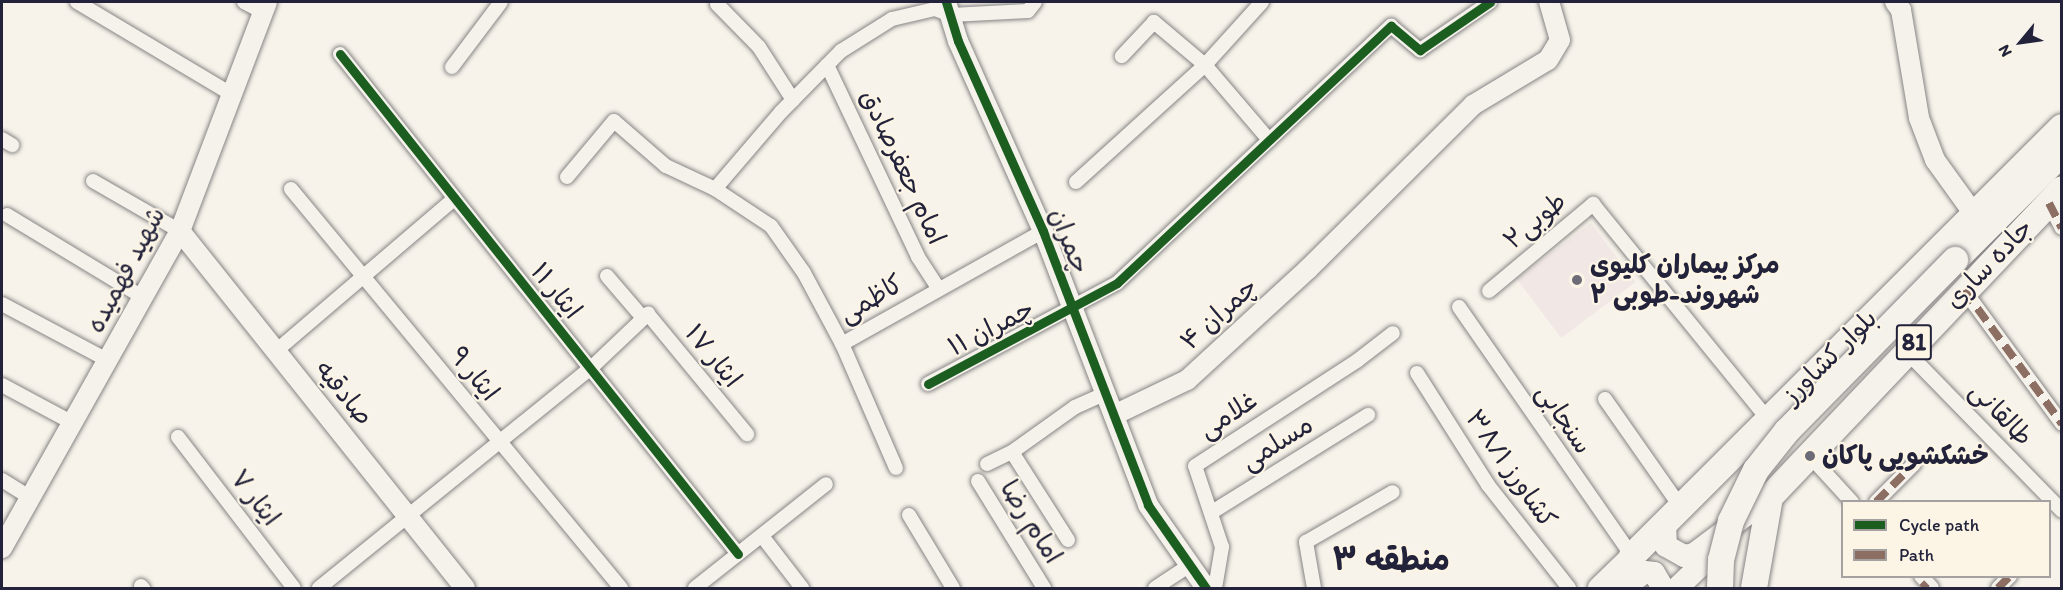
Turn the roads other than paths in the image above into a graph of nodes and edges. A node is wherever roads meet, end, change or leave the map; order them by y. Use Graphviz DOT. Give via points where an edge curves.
graph roads {
  1 [pos="77,2"];
  2 [pos="244,2"];
  3 [pos="501,2"];
  4 [pos="1035,2"];
  5 [pos="1262,2"];
  6 [pos="1490,2"];
  7 [pos="1549,2"];
  8 [pos="1895,2"];
  9 [pos="717,4"];
  10 [pos="265,7"];
  11 [pos="949,8"];
  12 [pos="340,54"];
  13 [pos="1122,56"];
  14 [pos="827,65"];
  15 [pos="1205,65"];
  16 [pos="452,67"];
  17 [pos="232,95"];
  18 [pos="793,99"];
  19 [pos="2061,128"];
  20 [pos="1269,140"];
  21 [pos="2061,153"];
  22 [pos="567,177"];
  23 [pos="93,181"];
  24 [pos="1076,182"];
  25 [pos="291,189"];
  26 [pos="715,189"];
  27 [pos="2055,196"];
  28 [pos="455,198"];
  29 [pos="1974,214"];
  30 [pos="7,215"];
  31 [pos="2061,228"];
  32 [pos="180,231"];
  33 [pos="1042,231"];
  34 [pos="363,276"];
  35 [pos="607,276"];
  36 [pos="938,288"];
  37 [pos="1964,290"];
  38 [pos="1490,291"];
  39 [pos="144,298"];
  40 [pos="2,304"];
  41 [pos="1459,307"];
  42 [pos="1073,309"];
  43 [pos="643,318"];
  44 [pos="1393,333"];
  45 [pos="842,344"];
  46 [pos="276,351"];
  47 [pos="1906,351"];
  48 [pos="109,361"];
  49 [pos="591,368"];
  50 [pos="1417,373"];
  51 [pos="928,384"];
  52 [pos="2,385"];
  53 [pos="1106,393"];
  54 [pos="1605,399"];
  55 [pos="1114,415"];
  56 [pos="1368,415"];
  57 [pos="1768,419"];
  58 [pos="73,423"];
  59 [pos="2061,424"];
  60 [pos="747,434"];
  61 [pos="177,437"];
  62 [pos="498,441"];
  63 [pos="1012,452"];
  64 [pos="1808,454"];
  65 [pos="987,464"];
  66 [pos="1914,464"];
  67 [pos="896,468"];
  68 [pos="2,480"];
  69 [pos="978,481"];
  70 [pos="826,484"];
  71 [pos="1393,492"];
  72 [pos="1770,497"];
  73 [pos="31,498"];
  74 [pos="1851,500"];
  75 [pos="1877,500"];
  76 [pos="2050,500"];
  77 [pos="1212,512"];
  78 [pos="406,514"];
  79 [pos="1673,514"];
  80 [pos="909,515"];
  81 [pos="762,536"];
  82 [pos="1068,540"];
  83 [pos="2,548"];
  84 [pos="738,554"];
  85 [pos="1632,556"];
  86 [pos="1190,565"];
  87 [pos="294,588"];
  88 [pos="319,588"];
  89 [pos="465,588"];
  90 [pos="621,588"];
  91 [pos="695,588"];
  92 [pos="802,588"];
  93 [pos="953,588"];
  94 [pos="1044,588"];
  95 [pos="1155,588"];
  96 [pos="1206,588"];
  97 [pos="1215,588"];
  98 [pos="1314,588"];
  99 [pos="1569,588"];
  100 [pos="1599,588"];
  101 [pos="1623,588"];
  102 [pos="1663,588"];
  103 [pos="1677,588"];
  104 [pos="1720,588"];
  105 [pos="1754,588"];
  1 -- 17 [label="street"];
  2 -- 10 [label="street"];
  3 -- 16 [label="street"];
  4 -- 11 [label="street" via="1028,10"];
  5 -- 15 [label="street"];
  6 -- 20 [label="street, چمران ۱۱" via="1420,50 1391,26"];
  7 -- 55 [label="street, چمران ۴" via="1560,40 1548,60 1473,105 1187,380"];
  8 -- 29 [label="street" via="1900,10 1919,118 1935,160"];
  9 -- 18 [label="street" via="759,47"];
  10 -- 17 [label="street, شهید فهمیده"];
  11 -- 14 [label="street" via="892,19 841,51"];
  11 -- 33 [label="street, چمران" via="958,41"];
  12 -- 28 [label="street, ایثار ۱۱"];
  13 -- 15 [label="street" via="1154,22"];
  14 -- 18 [label="street"];
  14 -- 36 [label="street, امام جعفرصادق" via="918,257"];
  15 -- 20 [label="street"];
  15 -- 24 [label="street"];
  17 -- 32 [label="street, شهید فهمیده"];
  18 -- 26 [label="street"];
  19 -- 29 [label="highway, بلوار کشاورز"];
  20 -- 42 [label="street, چمران ۱۱" via="1117,283"];
  21 -- 104 [label="highway, 81, bridge" via="1787,431 1756,470 1731,521 1721,560"];
  22 -- 26 [label="street" via="614,122 666,166"];
  23 -- 32 [label="street"];
  25 -- 34 [label="street, ایثار ۹"];
  26 -- 45 [label="street" via="771,226 804,273"];
  27 -- 31 [label="street"];
  27 -- 37 [label="highway, جاده ساری / 81"];
  28 -- 34 [label="street"];
  28 -- 49 [label="street, ایثار ۱۱"];
  29 -- 57 [label="highway, بلوار کشاورز"];
  30 -- 39 [label="street"];
  32 -- 39 [label="street, شهید فهمیده"];
  32 -- 46 [label="street, صادقیه"];
  33 -- 36 [label="street, کاظمی"];
  33 -- 42 [label="street, چمران"];
  34 -- 46 [label="street"];
  34 -- 62 [label="street, ایثار ۹"];
  35 -- 43 [label="street, ایثار ۱۷"];
  36 -- 45 [label="street, کاظمی"];
  37 -- 47 [label="highway, جاده ساری / 81"];
  37 -- 59 [label="street"];
  38 -- 57 [label="street, طوبی۲" via="1593,204"];
  39 -- 48 [label="street, شهید فهمیده"];
  40 -- 48 [label="street"];
  41 -- 85 [label="street, سنجابی"];
  42 -- 51 [label="street, چمران ۱۱"];
  42 -- 53 [label="street, چمران"];
  43 -- 49 [label="street"];
  43 -- 60 [label="street, ایثار ۱۷" via="648,314"];
  44 -- 77 [label="street, غلامی" via="1195,466"];
  45 -- 67 [label="street, کاظمی"];
  46 -- 78 [label="street, صادقیه"];
  47 -- 64 [label="highway, جاده ساری / 81"];
  47 -- 76 [label="street, طالقانی"];
  48 -- 58 [label="street, شهید فهمیده"];
  49 -- 62 [label="street"];
  49 -- 84 [label="street, ایثار ۱۱"];
  50 -- 99 [label="street, کشاورز ۳۸/۱" via="1488,485"];
  52 -- 58 [label="street"];
  53 -- 55 [label="street, چمران"];
  53 -- 63 [label="street" via="1076,407"];
  54 -- 79 [label="street"];
  55 -- 86 [label="street, چمران" via="1148,505"];
  56 -- 77 [label="street, مسلمی"];
  57 -- 79 [label="highway, بلوار کشاورز"];
  58 -- 73 [label="street, شهید فهمیده"];
  61 -- 87 [label="street, ایثار ۷"];
  62 -- 78 [label="street"];
  62 -- 90 [label="street, ایثار ۹"];
  63 -- 65 [label="street"];
  63 -- 82 [label="street"];
  64 -- 72 [label="highway, جاده ساری / 81"];
  64 -- 74 [label="street"];
  66 -- 75 [label="street"];
  68 -- 73 [label="street"];
  69 -- 94 [label="street, امام رضا"];
  70 -- 81 [label="street"];
  71 -- 98 [label="street" via="1306,542"];
  72 -- 79 [label="main road" via="1694,554 1684,556 1666,546"];
  72 -- 103 [label="main road"];
  72 -- 105 [label="highway"];
  73 -- 83 [label="street, شهید فهمیده"];
  77 -- 97 [label="street, غلامی" via="1222,547"];
  78 -- 88 [label="street"];
  78 -- 89 [label="street, صادقیه"];
  79 -- 85 [label="highway, بلوار کشاورز"];
  80 -- 93 [label="street"];
  81 -- 84 [label="street"];
  81 -- 92 [label="street"];
  84 -- 91 [label="street"];
  85 -- 100 [label="main road, بلوار کشاورز"];
  86 -- 95 [label="street"];
  86 -- 96 [label="street, چمران"];
  101 -- 102 [label="main road" via="1645,572 1654,573"];
}
